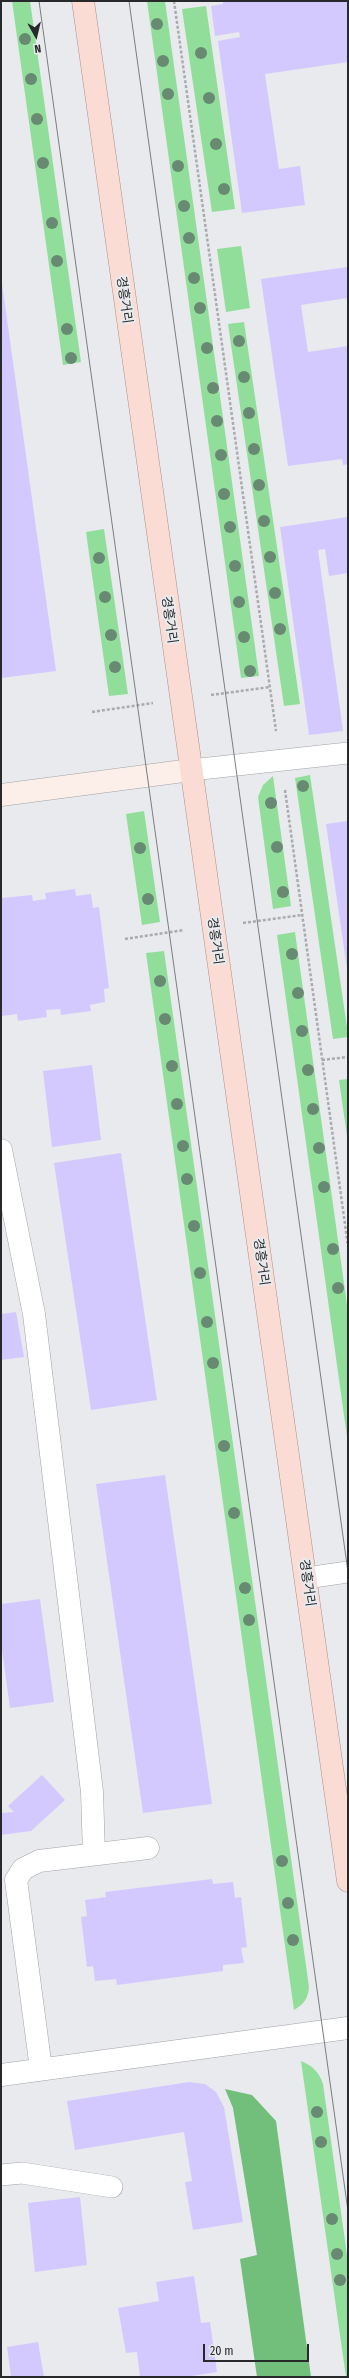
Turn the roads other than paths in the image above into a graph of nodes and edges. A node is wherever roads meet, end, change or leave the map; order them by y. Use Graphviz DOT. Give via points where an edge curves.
graph roads {
  1 [pos="83,1"];
  2 [pos="348,753"];
  3 [pos="191,770"];
  4 [pos="1,794"];
  5 [pos="1,1150"];
  6 [pos="348,1572"];
  7 [pos="306,1578"];
  8 [pos="148,1848"];
  9 [pos="94,1854"];
  10 [pos="348,1881"];
  11 [pos="348,2028"];
  12 [pos="41,2069"];
  13 [pos="1,2075"];
  14 [pos="1,2174"];
  15 [pos="112,2187"];
  1 -- 3 [label="main road, 경흥거리"];
  2 -- 3 [label="lane"];
  3 -- 4 [label="street"];
  3 -- 7 [label="main road, 경흥거리"];
  5 -- 9 [label="street" via="34,1314 92,1792"];
  6 -- 7 [label="lane"];
  7 -- 10 [label="main road, 경흥거리"];
  8 -- 9 [label="street"];
  9 -- 12 [label="street" via="39,1861 24,1869 16,1880"];
  11 -- 12 [label="street"];
  12 -- 13 [label="street"];
  14 -- 15 [label="lane" via="22,2173"];
}
